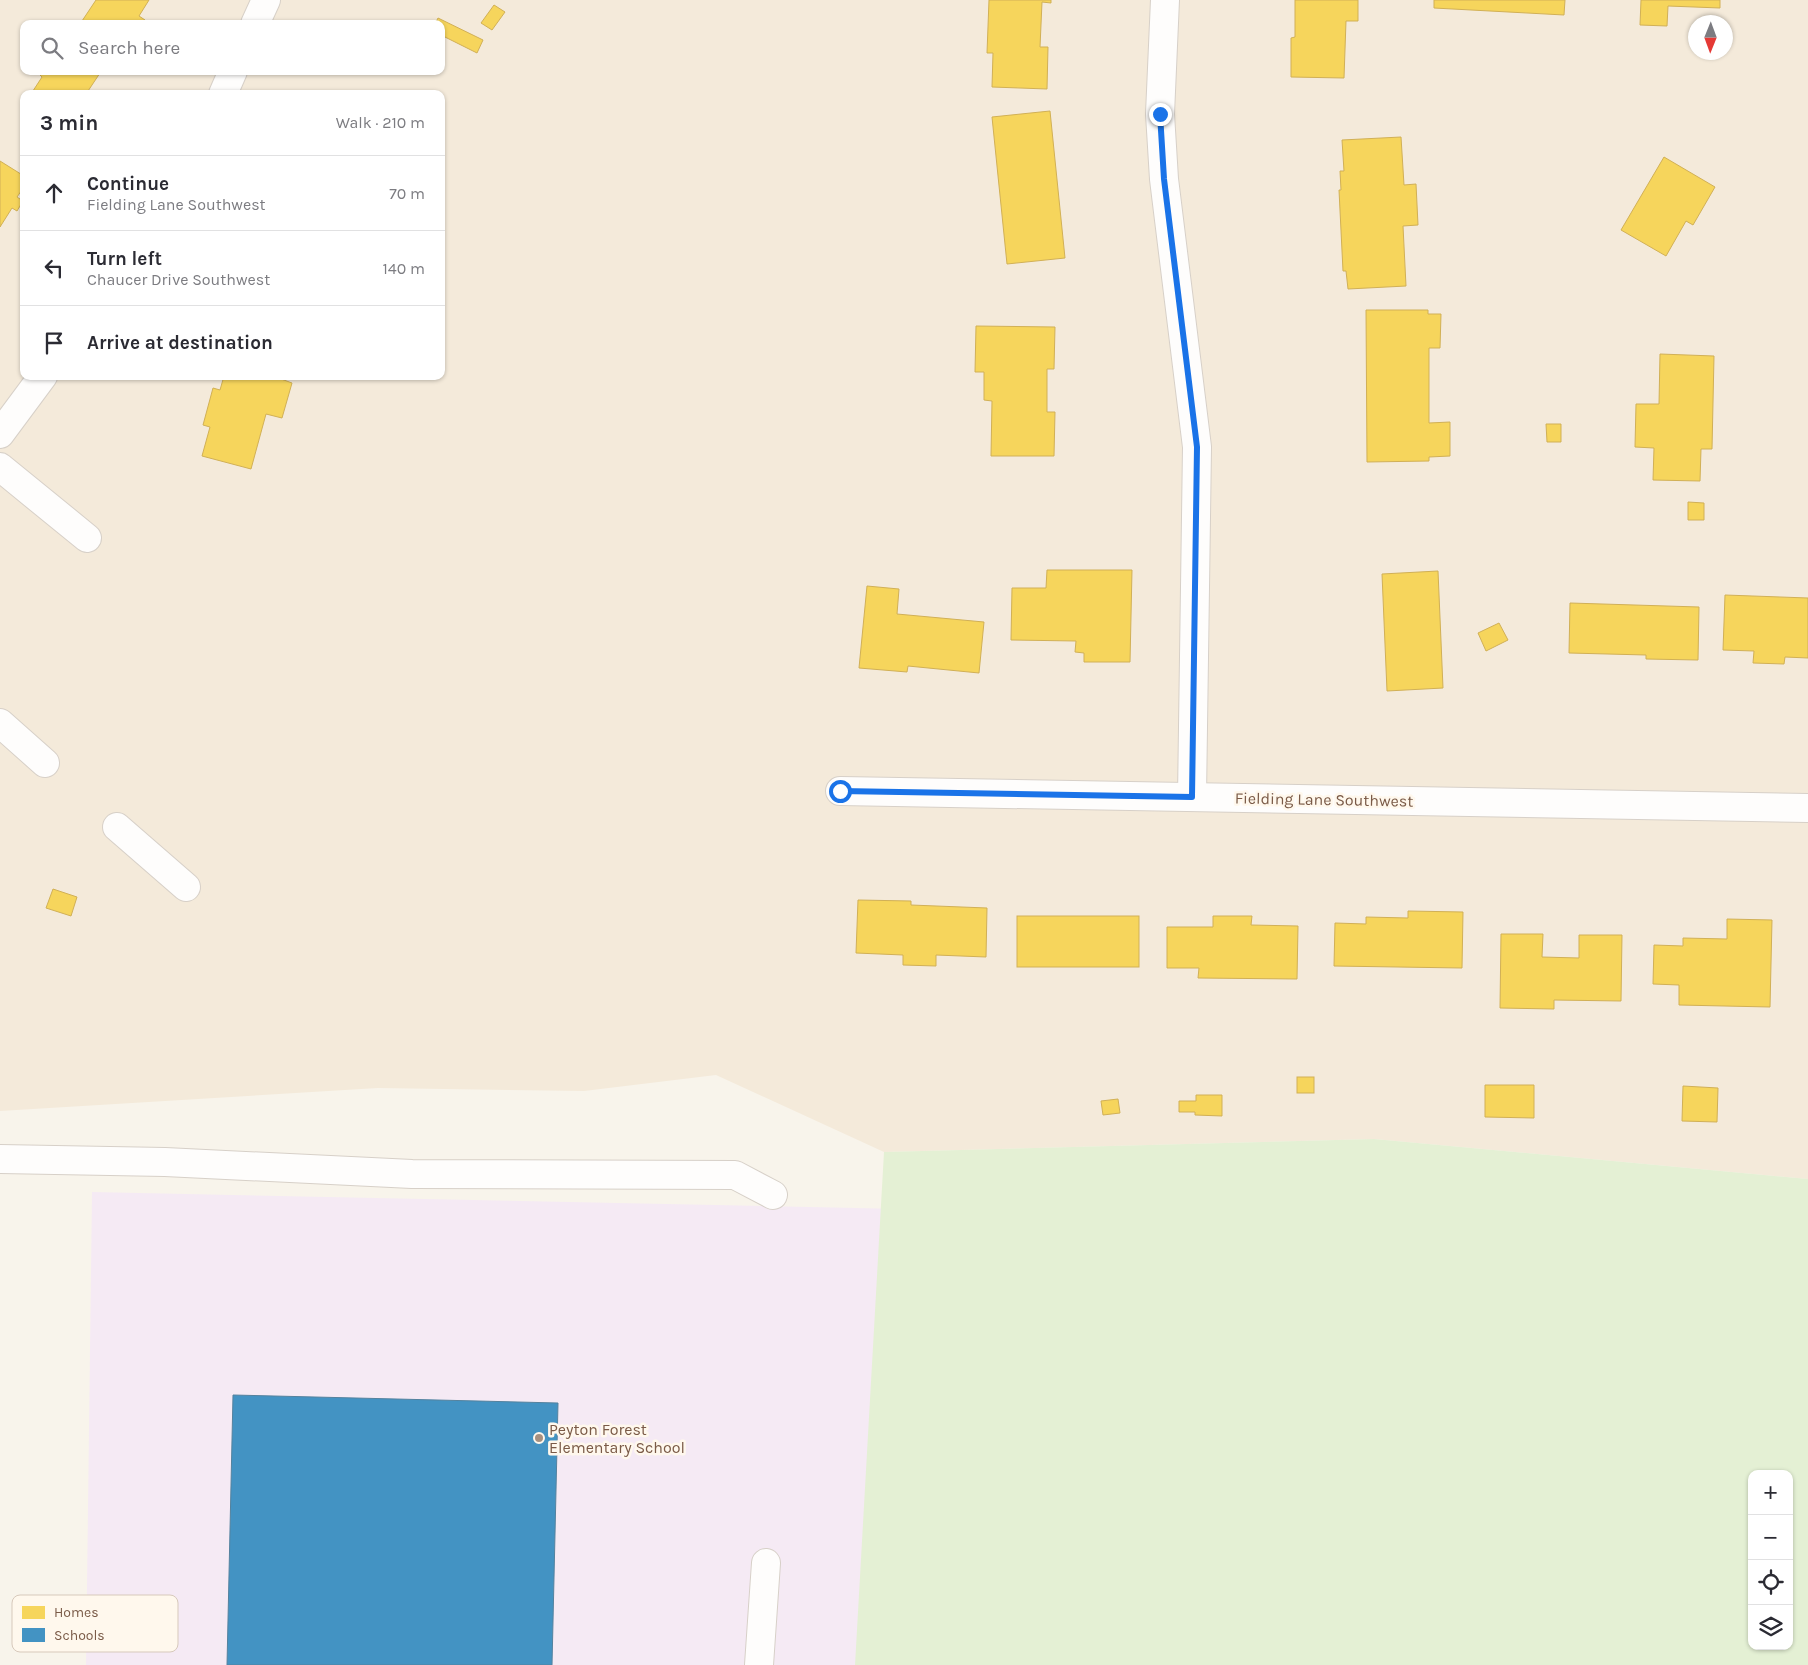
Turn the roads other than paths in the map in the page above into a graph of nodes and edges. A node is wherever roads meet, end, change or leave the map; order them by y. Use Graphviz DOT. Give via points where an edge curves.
graph roads {
  1 [pos="266,0"];
  2 [pos="1165,0"];
  3 [pos="257,20"];
  4 [pos="231,75"];
  5 [pos="225,90"];
  6 [pos="40,380"];
  7 [pos="0,434"];
  8 [pos="0,467"];
  9 [pos="87,538"];
  10 [pos="0,723"];
  11 [pos="45,763"];
  12 [pos="840,791"];
  13 [pos="1192,797"];
  14 [pos="1808,808"];
  15 [pos="118,826"];
  16 [pos="186,887"];
  17 [pos="0,1159"];
  18 [pos="774,1195"];
  19 [pos="766,1564"];
  20 [pos="759,1665"];
  1 -- 3 [label="street"];
  2 -- 13 [label="street" via="1160,114 1164,179 1197,447"];
  4 -- 5 [label="street"];
  6 -- 7 [label="street"];
  8 -- 9 [label="street"];
  10 -- 11 [label="street"];
  12 -- 13 [label="street, Fielding Lane Southwest"];
  13 -- 14 [label="street, Fielding Lane Southwest"];
  15 -- 16 [label="street"];
  17 -- 18 [label="street" via="165,1162 412,1174 735,1174"];
  19 -- 20 [label="street"];
}
